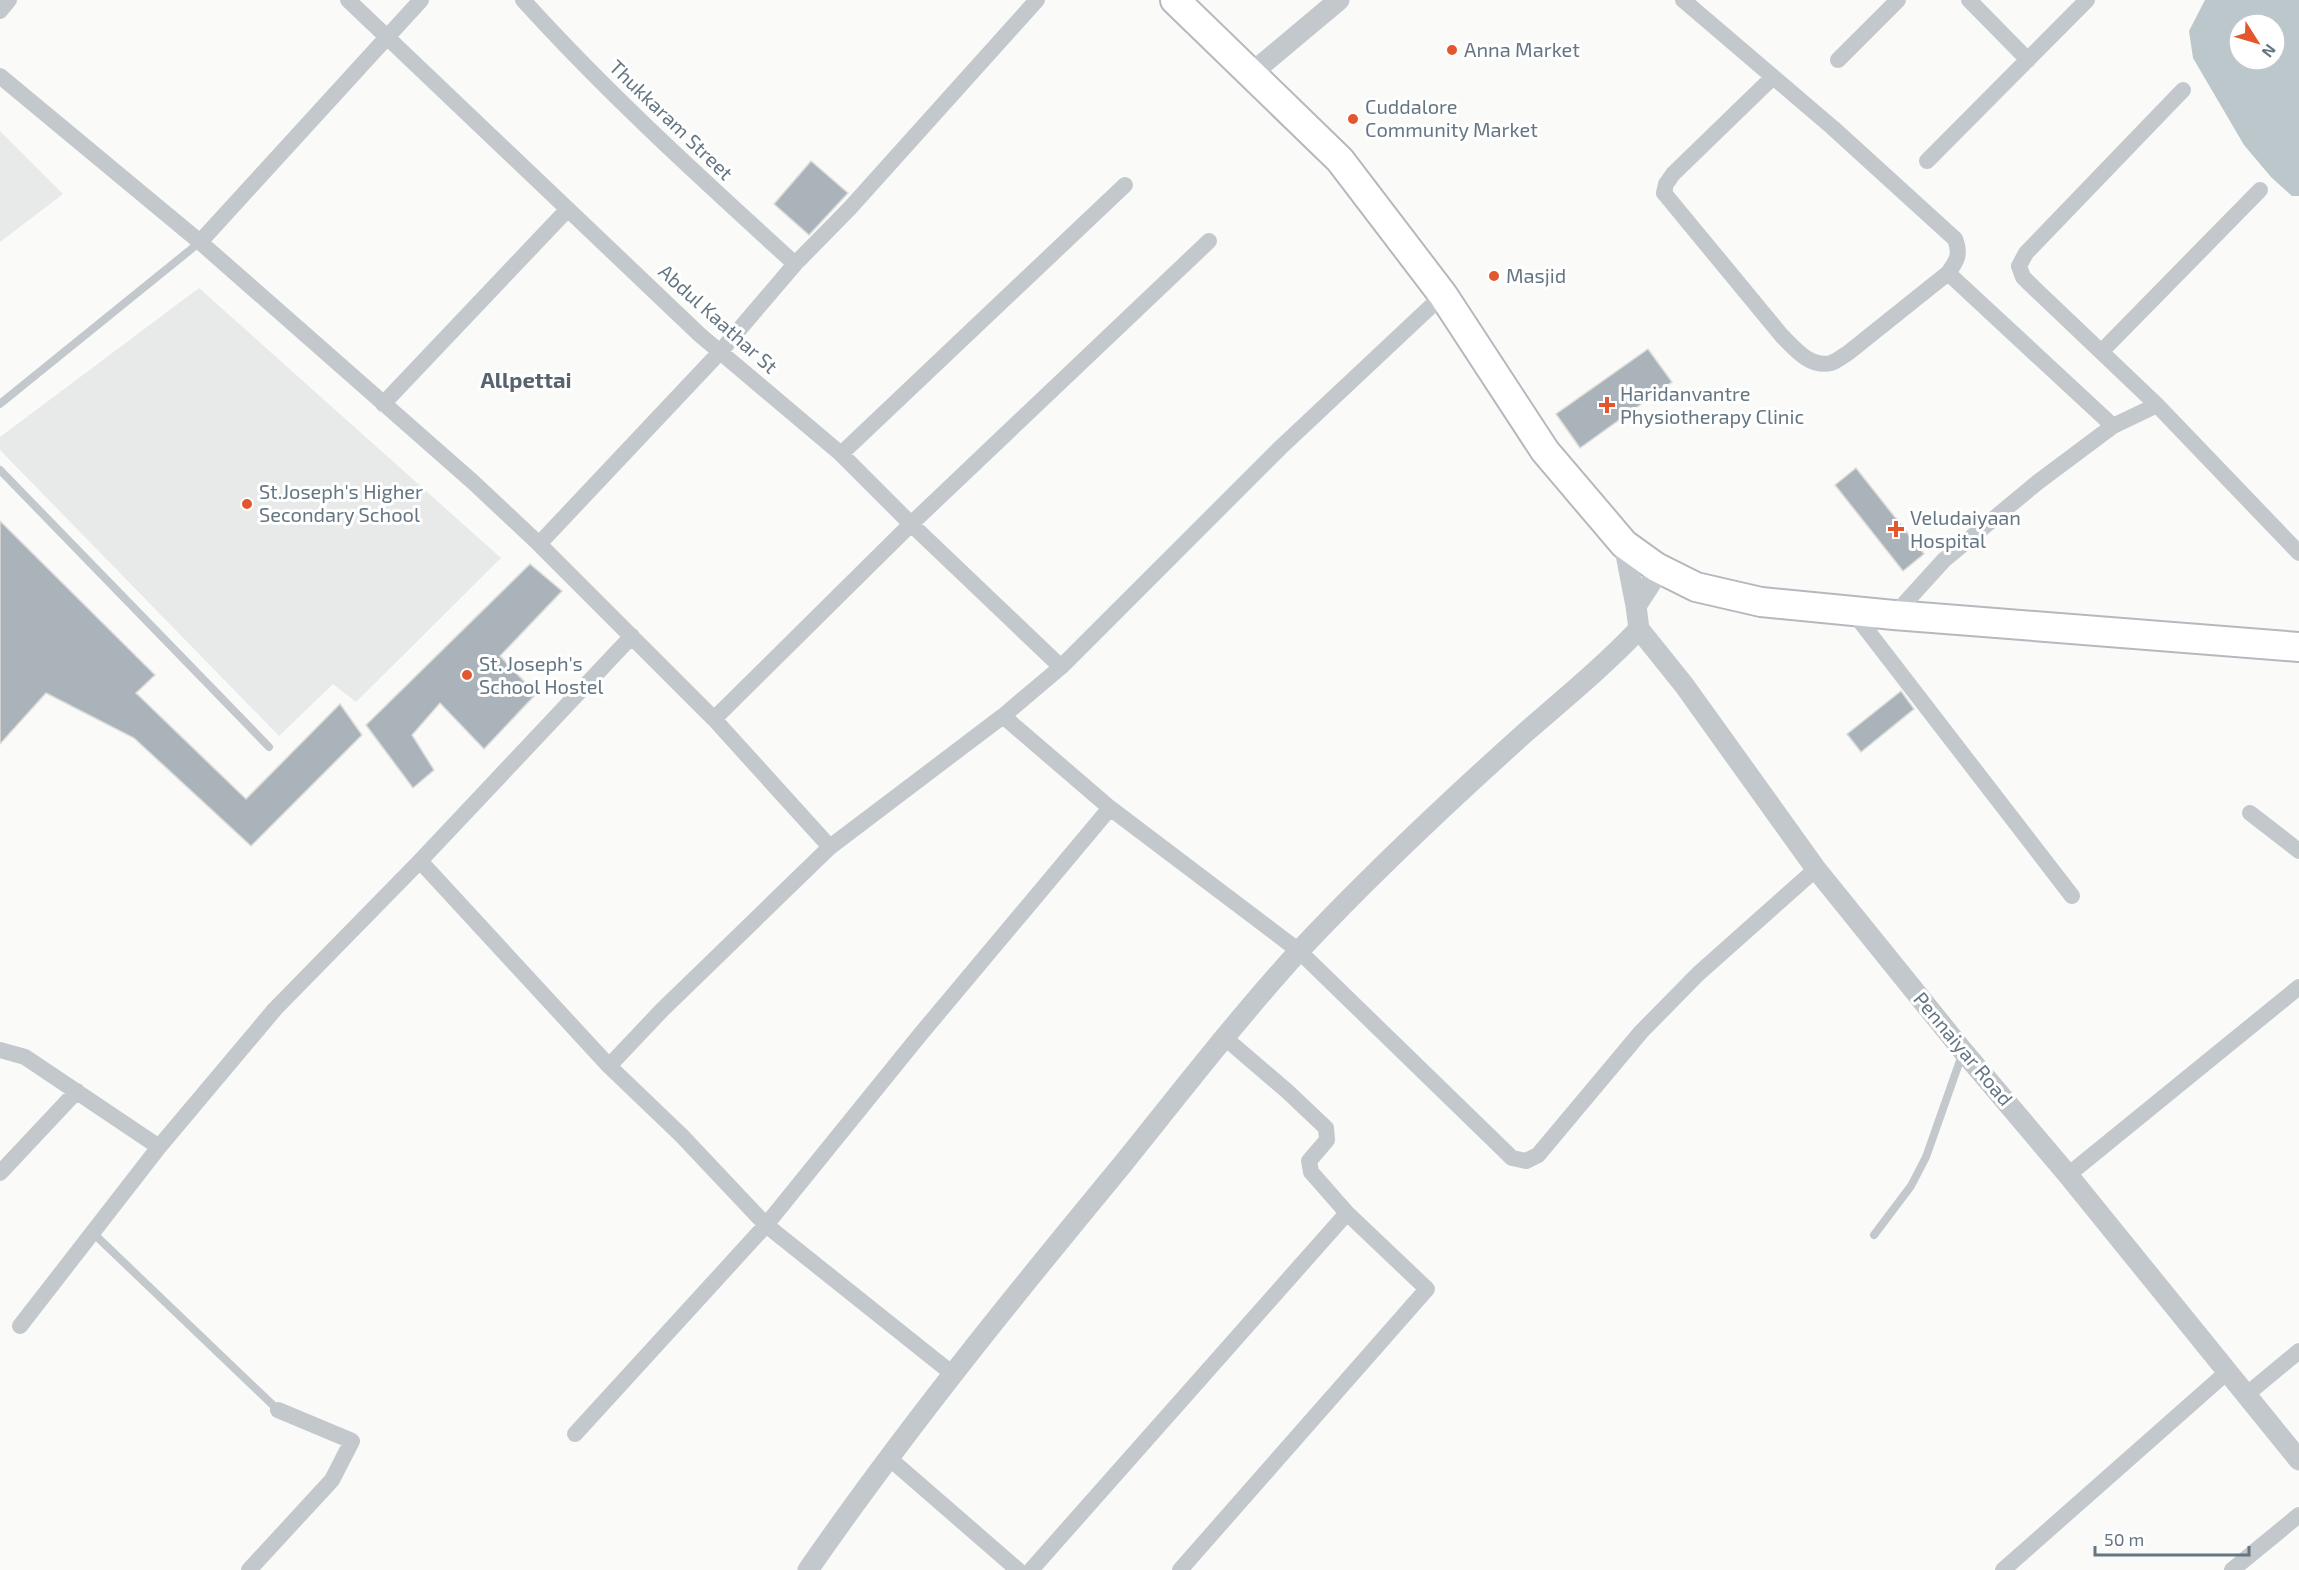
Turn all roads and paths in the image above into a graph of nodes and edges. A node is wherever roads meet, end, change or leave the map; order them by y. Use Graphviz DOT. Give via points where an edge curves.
graph roads {
  1 [pos="9,0"];
  2 [pos="348,0"];
  3 [pos="421,0"];
  4 [pos="523,0"];
  5 [pos="1037,0"];
  6 [pos="1175,0"];
  7 [pos="1339,0"];
  8 [pos="1683,0"];
  9 [pos="1898,0"];
  10 [pos="1969,0"];
  11 [pos="2087,0"];
  12 [pos="0,10"];
  13 [pos="388,38"];
  14 [pos="1838,60"];
  15 [pos="2028,60"];
  16 [pos="1252,73"];
  17 [pos="0,76"];
  18 [pos="1773,77"];
  19 [pos="2183,90"];
  20 [pos="1927,161"];
  21 [pos="1125,185"];
  22 [pos="2260,190"];
  23 [pos="568,209"];
  24 [pos="1209,241"];
  25 [pos="200,242"];
  26 [pos="795,264"];
  27 [pos="1948,273"];
  28 [pos="1443,295"];
  29 [pos="2102,351"];
  30 [pos="720,352"];
  31 [pos="0,404"];
  32 [pos="383,405"];
  33 [pos="2157,405"];
  34 [pos="2113,426"];
  35 [pos="841,454"];
  36 [pos="0,470"];
  37 [pos="911,524"];
  38 [pos="539,544"];
  39 [pos="1623,544"];
  40 [pos="2299,553"];
  41 [pos="1663,570"];
  42 [pos="1636,606"];
  43 [pos="1854,612"];
  44 [pos="1894,615"];
  45 [pos="1639,629"];
  46 [pos="632,636"];
  47 [pos="2299,647"];
  48 [pos="1061,668"];
  49 [pos="1003,716"];
  50 [pos="714,719"];
  51 [pos="269,747"];
  52 [pos="1110,807"];
  53 [pos="2250,813"];
  54 [pos="830,847"];
  55 [pos="2299,851"];
  56 [pos="420,861"];
  57 [pos="1816,869"];
  58 [pos="2072,896"];
  59 [pos="1299,951"];
  60 [pos="2299,987"];
  61 [pos="1225,1038"];
  62 [pos="0,1050"];
  63 [pos="1963,1052"];
  64 [pos="609,1066"];
  65 [pos="77,1091"];
  66 [pos="159,1147"];
  67 [pos="0,1173"];
  68 [pos="2068,1175"];
  69 [pos="1347,1213"];
  70 [pos="766,1225"];
  71 [pos="93,1233"];
  72 [pos="1875,1235"];
  73 [pos="20,1326"];
  74 [pos="2299,1351"];
  75 [pos="2226,1373"];
  76 [pos="954,1375"];
  77 [pos="2246,1395"];
  78 [pos="278,1410"];
  79 [pos="575,1434"];
  80 [pos="2296,1449"];
  81 [pos="889,1458"];
  82 [pos="2299,1515"];
  83 [pos="815,1567"];
  84 [pos="2238,1568"];
  85 [pos="249,1570"];
  86 [pos="1018,1570"];
  87 [pos="1031,1570"];
  88 [pos="1180,1570"];
  89 [pos="2003,1570"];
  1 -- 12 [label="street"];
  2 -- 13 [label="street, Abdul Kaathar St"];
  3 -- 13 [label="street"];
  4 -- 26 [label="street, Thukkaram Street" via="673,153"];
  5 -- 26 [label="street"];
  6 -- 16 [label="highway"];
  7 -- 16 [label="street"];
  8 -- 18 [label="street"];
  9 -- 14 [label="street"];
  10 -- 15 [label="street"];
  11 -- 15 [label="street"];
  13 -- 23 [label="street, Abdul Kaathar St"];
  13 -- 25 [label="street"];
  15 -- 20 [label="street"];
  16 -- 28 [label="highway" via="1340,160"];
  17 -- 25 [label="street"];
  18 -- 27 [label="street" via="1955,239 1957,261"];
  18 -- 27 [label="street" via="1673,174 1664,193 1782,336 1800,354 1815,362 1830,363"];
  19 -- 29 [label="street" via="2026,252 2019,266 2023,277"];
  21 -- 35 [label="street"];
  22 -- 29 [label="street"];
  23 -- 30 [label="street, Abdul Kaathar St"];
  23 -- 32 [label="street"];
  24 -- 37 [label="street"];
  25 -- 31 [label="lane"];
  25 -- 32 [label="street"];
  26 -- 30 [label="street"];
  27 -- 34 [label="street"];
  28 -- 39 [label="highway" via="1545,452"];
  28 -- 48 [label="street" via="1280,448"];
  29 -- 33 [label="street"];
  30 -- 35 [label="street, Abdul Kaathar St"];
  30 -- 38 [label="street"];
  32 -- 38 [label="street"];
  33 -- 34 [label="street"];
  33 -- 40 [label="street"];
  34 -- 44 [label="street" via="2038,482 1944,561"];
  35 -- 37 [label="street, Abdul Kaathar St"];
  36 -- 51 [label="lane"];
  37 -- 48 [label="street, Abdul Kaathar St"];
  37 -- 50 [label="street"];
  38 -- 46 [label="street"];
  39 -- 41 [label="highway"];
  39 -- 42 [label="street"];
  41 -- 42 [label="street"];
  41 -- 43 [label="highway" via="1696,587 1761,602"];
  42 -- 45 [label="street"];
  43 -- 44 [label="highway"];
  43 -- 58 [label="street"];
  44 -- 47 [label="highway"];
  45 -- 57 [label="street, Pennaiyar Road"];
  45 -- 59 [label="street" via="1608,662 1526,732 1396,854"];
  46 -- 50 [label="street"];
  46 -- 56 [label="street"];
  48 -- 49 [label="street"];
  49 -- 52 [label="street"];
  49 -- 54 [label="street"];
  50 -- 54 [label="street"];
  52 -- 59 [label="street"];
  52 -- 70 [label="street"];
  53 -- 55 [label="street"];
  54 -- 64 [label="street"];
  56 -- 64 [label="street"];
  56 -- 66 [label="street" via="275,1009"];
  57 -- 59 [label="street" via="1698,974 1641,1032 1538,1155 1526,1161 1512,1158"];
  57 -- 63 [label="street, Pennaiyar Road"];
  59 -- 61 [label="street"];
  60 -- 68 [label="street"];
  61 -- 69 [label="street" via="1326,1128 1327,1140 1309,1161 1311,1172"];
  61 -- 76 [label="street"];
  62 -- 65 [label="street" via="25,1057"];
  63 -- 68 [label="street, Pennaiyar Road"];
  63 -- 72 [label="lane" via="1926,1156 1911,1186"];
  64 -- 70 [label="street"];
  65 -- 66 [label="street"];
  65 -- 67 [label="street"];
  66 -- 71 [label="street"];
  68 -- 75 [label="street, Pennaiyar Road"];
  69 -- 87 [label="street"];
  69 -- 88 [label="street" via="1427,1289"];
  70 -- 76 [label="street"];
  70 -- 79 [label="street"];
  71 -- 73 [label="street"];
  71 -- 78 [label="lane"];
  74 -- 77 [label="street"];
  75 -- 77 [label="street, Pennaiyar Road"];
  75 -- 89 [label="street"];
  76 -- 81 [label="street"];
  77 -- 80 [label="street, Pennaiyar Road"];
  78 -- 85 [label="street" via="352,1441 332,1480"];
  81 -- 83 [label="street"];
  81 -- 86 [label="street"];
  82 -- 84 [label="street"];
}
